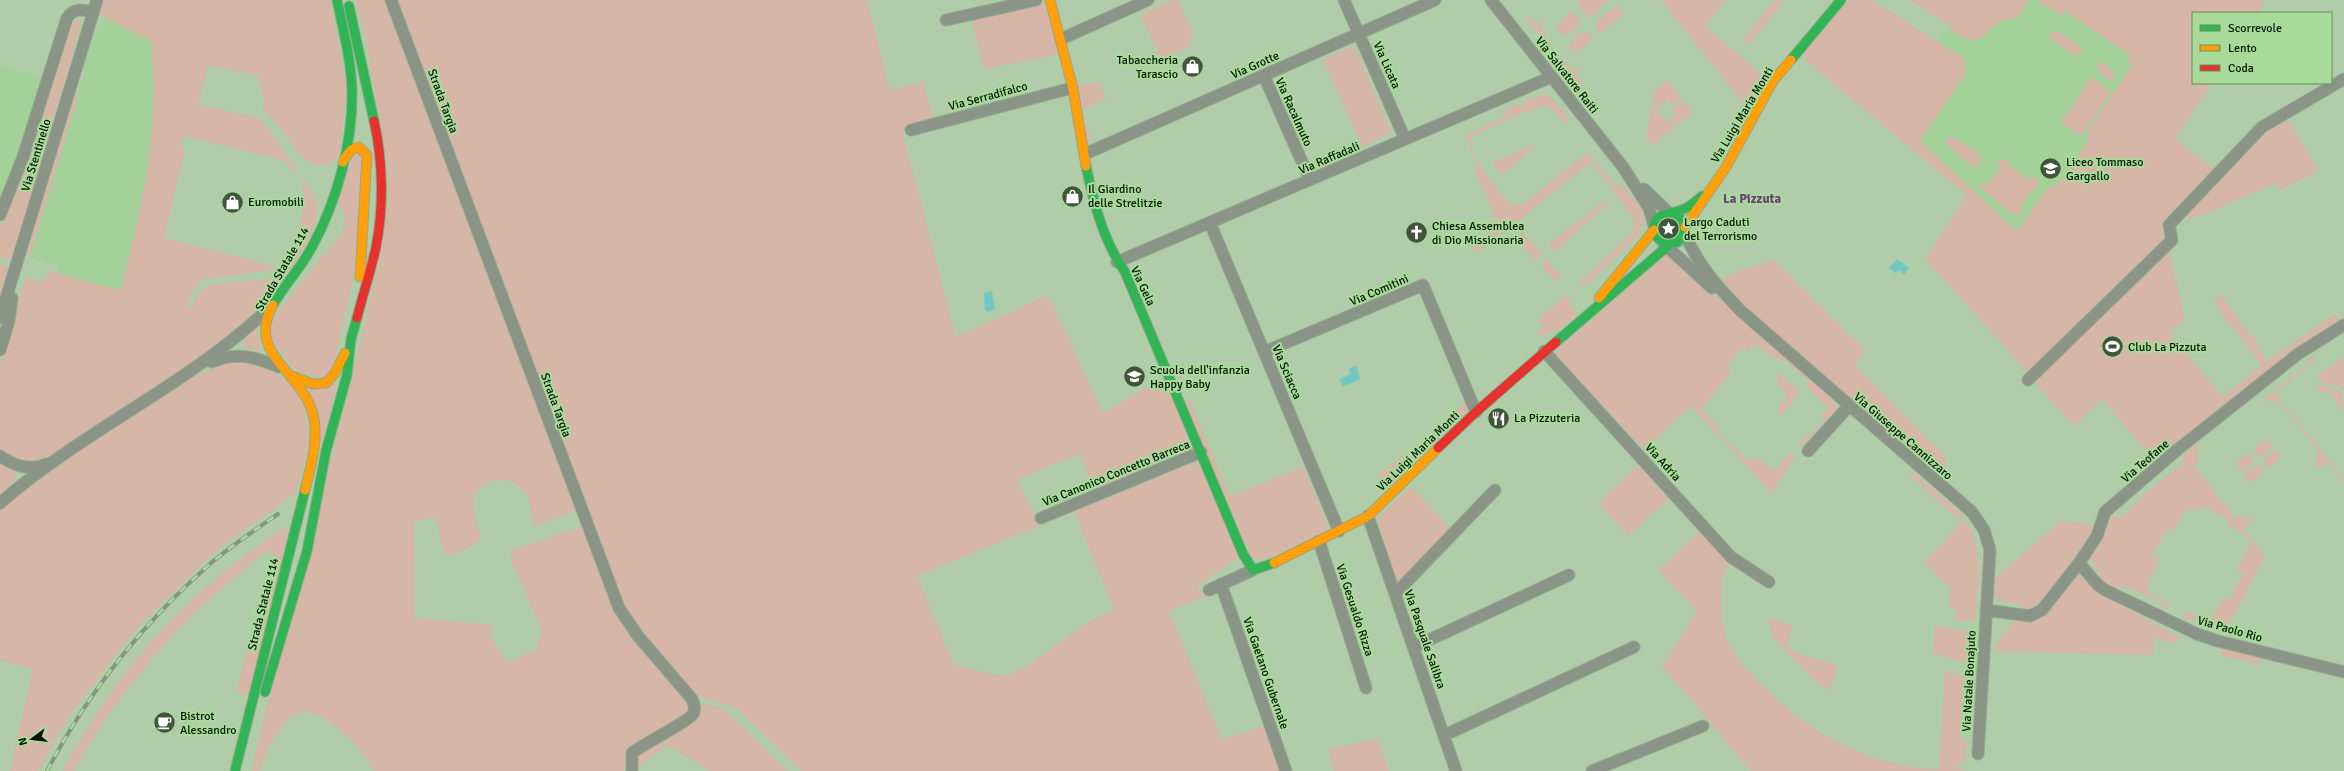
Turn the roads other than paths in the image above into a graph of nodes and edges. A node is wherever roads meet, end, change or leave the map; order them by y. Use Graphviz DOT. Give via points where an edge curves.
graph roads {
  1 [pos="97,0"];
  2 [pos="337,0"];
  3 [pos="348,0"];
  4 [pos="391,0"];
  5 [pos="1036,0"];
  6 [pos="1050,0"];
  7 [pos="1148,0"];
  8 [pos="1344,0"];
  9 [pos="1435,0"];
  10 [pos="1491,0"];
  11 [pos="1841,0"];
  12 [pos="92,12"];
  13 [pos="946,20"];
  14 [pos="1359,34"];
  15 [pos="1061,39"];
  16 [pos="1264,76"];
  17 [pos="1552,77"];
  18 [pos="2344,79"];
  19 [pos="1072,88"];
  20 [pos="911,130"];
  21 [pos="1405,139"];
  22 [pos="1085,154"];
  23 [pos="343,162"];
  24 [pos="1622,167"];
  25 [pos="1310,180"];
  26 [pos="1712,188"];
  27 [pos="1670,213"];
  28 [pos="0,214"];
  29 [pos="1210,223"];
  30 [pos="1654,228"];
  31 [pos="1685,229"];
  32 [pos="1667,244"];
  33 [pos="17,262"];
  34 [pos="1117,262"];
  35 [pos="360,303"];
  36 [pos="273,304"];
  37 [pos="1740,310"];
  38 [pos="0,318"];
  39 [pos="1581,320"];
  40 [pos="2344,326"];
  41 [pos="351,339"];
  42 [pos="0,350"];
  43 [pos="1544,351"];
  44 [pos="1264,352"];
  45 [pos="195,369"];
  46 [pos="287,372"];
  47 [pos="2028,380"];
  48 [pos="1849,406"];
  49 [pos="1476,412"];
  50 [pos="1808,451"];
  51 [pos="1201,452"];
  52 [pos="0,456"];
  53 [pos="58,459"];
  54 [pos="1495,490"];
  55 [pos="0,502"];
  56 [pos="1368,516"];
  57 [pos="1041,518"];
  58 [pos="1339,531"];
  59 [pos="1319,541"];
  60 [pos="2079,563"];
  61 [pos="1253,570"];
  62 [pos="1569,575"];
  63 [pos="1769,582"];
  64 [pos="1221,584"];
  65 [pos="1209,590"];
  66 [pos="1395,594"];
  67 [pos="1986,610"];
  68 [pos="1414,647"];
  69 [pos="1634,647"];
  70 [pos="2344,672"];
  71 [pos="1366,688"];
  72 [pos="1703,726"];
  73 [pos="1444,735"];
  74 [pos="1978,754"];
  75 [pos="235,771"];
  76 [pos="244,771"];
  77 [pos="632,771"];
  78 [pos="1286,771"];
  79 [pos="1456,771"];
  80 [pos="1592,771"];
  1 -- 12 [label="street, Via Stentinello"];
  2 -- 23 [label="main road, Strada Statale 114" via="352,90"];
  3 -- 35 [label="main road, Strada Statale 114" via="373,109 381,160 376,246"];
  4 -- 77 [label="street, Strada Targia" via="619,608 638,636 692,699 695,707 690,718 632,753"];
  5 -- 13 [label="street"];
  6 -- 15 [label="main road, Via Gela"];
  7 -- 15 [label="street"];
  8 -- 14 [label="street, Via Licata"];
  9 -- 14 [label="street, Via Grotte"];
  10 -- 17 [label="street, Via Salvatore Raiti"];
  11 -- 26 [label="main road, Via Luigi Maria Monti" via="1773,81"];
  12 -- 28 [label="street" via="82,9 72,11 67,18 23,157"];
  12 -- 33 [label="street, Via Stentinello"];
  14 -- 16 [label="street, Via Grotte"];
  14 -- 21 [label="street, Via Licata"];
  15 -- 19 [label="main road, Via Gela"];
  16 -- 22 [label="street, Via Grotte"];
  16 -- 25 [label="street, Via Racalmuto"];
  17 -- 21 [label="street, Via Raffadali"];
  17 -- 24 [label="street, Via Salvatore Raiti"];
  18 -- 47 [label="street" via="2262,127 2168,225 2172,240"];
  19 -- 20 [label="street, Via Serradifalco"];
  19 -- 22 [label="main road, Via Gela"];
  21 -- 25 [label="street, Via Raffadali"];
  22 -- 34 [label="main road, Via Gela" via="1101,228"];
  23 -- 35 [label="main road" via="353,148 359,147 367,155"];
  23 -- 36 [label="main road, Strada Statale 114" via="312,246"];
  24 -- 27 [label="street"];
  24 -- 30 [label="street" via="1649,208"];
  25 -- 29 [label="street, Via Raffadali"];
  26 -- 27 [label="main road" via="1691,205"];
  26 -- 31 [label="main road, Via Luigi Maria Monti"];
  27 -- 30 [label="main road" via="1658,218"];
  27 -- 31 [label="main road" via="1678,216"];
  29 -- 34 [label="street, Via Raffadali"];
  29 -- 44 [label="street, Via Sciacca"];
  30 -- 32 [label="main road" via="1655,236"];
  30 -- 39 [label="main road" via="1638,252"];
  31 -- 32 [label="main road" via="1678,242"];
  31 -- 37 [label="street" via="1694,252 1712,281"];
  32 -- 37 [label="street" via="1716,292"];
  32 -- 39 [label="main road" via="1621,288"];
  33 -- 38 [label="street, Via Stentinello"];
  33 -- 42 [label="street" via="9,321"];
  34 -- 51 [label="main road, Via Gela" via="1125,272"];
  35 -- 41 [label="main road, Strada Statale 114"];
  36 -- 45 [label="street" via="241,335"];
  36 -- 46 [label="main road, Strada Statale 114" via="266,319 265,341 273,358"];
  37 -- 48 [label="street, Via Giuseppe Cannizzaro"];
  39 -- 43 [label="main road, Via Luigi Maria Monti"];
  40 -- 60 [label="street, Via Teofane" via="2298,354 2177,450 2105,512 2097,536"];
  41 -- 46 [label="main road" via="333,378 327,383 315,386"];
  41 -- 76 [label="main road, Strada Statale 114" via="347,375 326,450 307,551 257,718"];
  43 -- 49 [label="main road, Via Luigi Maria Monti"];
  43 -- 63 [label="street, Via Adria" via="1731,557"];
  44 -- 49 [label="street, Via Comitini" via="1423,286"];
  44 -- 58 [label="street, Via Sciacca"];
  45 -- 46 [label="street" via="221,357 234,355 263,360"];
  45 -- 53 [label="street"];
  46 -- 75 [label="main road, Strada Statale 114" via="313,413 314,457"];
  48 -- 50 [label="street"];
  48 -- 67 [label="street, Via Giuseppe Cannizzaro" via="1972,512 1984,530 1990,550"];
  49 -- 56 [label="main road, Via Luigi Maria Monti"];
  51 -- 57 [label="street, Via Canonico Concetto Barreca"];
  51 -- 61 [label="main road, Via Gela" via="1243,554"];
  52 -- 53 [label="street" via="19,467 32,468"];
  53 -- 55 [label="street"];
  54 -- 66 [label="street"];
  56 -- 58 [label="main road, Via Luigi Maria Monti"];
  56 -- 66 [label="street, Via Pasquale Salibra"];
  58 -- 59 [label="main road, Via Luigi Maria Monti"];
  59 -- 61 [label="main road, Via Luigi Maria Monti" via="1274,563"];
  59 -- 71 [label="street, Via Gesualdo Rizza"];
  60 -- 67 [label="street, Via Teofane" via="2036,614 2030,616"];
  60 -- 70 [label="street, Via Paolo Rio" via="2105,590 2197,634"];
  61 -- 64 [label="street"];
  62 -- 68 [label="street"];
  64 -- 65 [label="street"];
  64 -- 78 [label="street, Via Gaetano Gubernale"];
  66 -- 68 [label="street, Via Pasquale Salibra"];
  67 -- 74 [label="street, Via Natale Bonajuto"];
  68 -- 73 [label="street, Via Pasquale Salibra"];
  69 -- 73 [label="street"];
  72 -- 80 [label="street"];
  73 -- 79 [label="street, Via Pasquale Salibra"];
}
